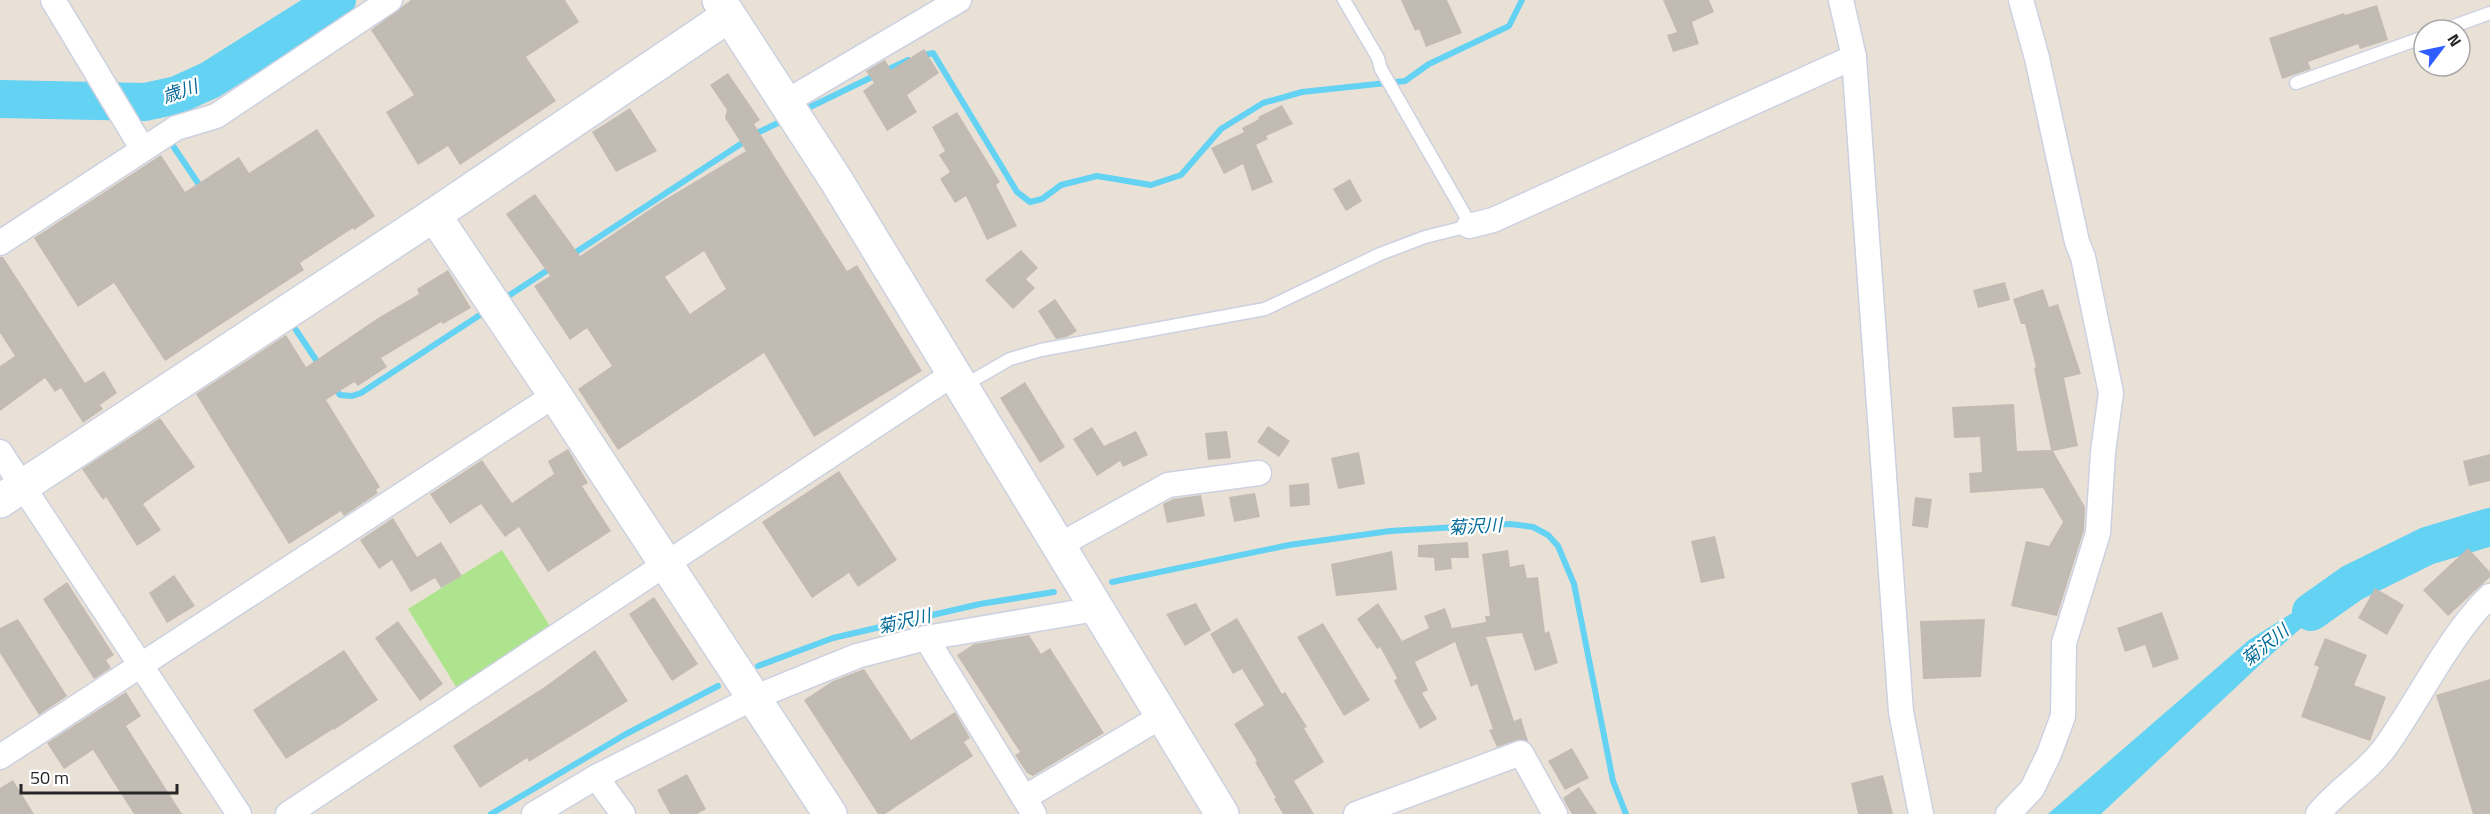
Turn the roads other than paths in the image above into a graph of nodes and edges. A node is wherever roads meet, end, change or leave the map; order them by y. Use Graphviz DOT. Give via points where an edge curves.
graph roads {
  1 [pos="53,0"];
  2 [pos="390,0"];
  3 [pos="960,0"];
  4 [pos="1344,0"];
  5 [pos="1842,0"];
  6 [pos="2021,0"];
  7 [pos="724,8"];
  8 [pos="2490,13"];
  9 [pos="2472,20"];
  10 [pos="2412,41"];
  11 [pos="1854,57"];
  12 [pos="2296,82"];
  13 [pos="784,103"];
  14 [pos="142,148"];
  15 [pos="434,215"];
  16 [pos="1469,226"];
  17 [pos="0,243"];
  18 [pos="957,380"];
  19 [pos="555,395"];
  20 [pos="0,452"];
  21 [pos="1259,473"];
  22 [pos="11,494"];
  23 [pos="1058,546"];
  24 [pos="667,565"];
  25 [pos="2490,596"];
  26 [pos="1096,609"];
  27 [pos="926,638"];
  28 [pos="140,664"];
  29 [pos="753,698"];
  30 [pos="1162,716"];
  31 [pos="0,757"];
  32 [pos="596,777"];
  33 [pos="1029,806"];
  34 [pos="239,814"];
  35 [pos="288,814"];
  36 [pos="534,814"];
  37 [pos="623,814"];
  38 [pos="830,814"];
  39 [pos="1222,814"];
  40 [pos="1356,814"];
  41 [pos="1555,814"];
  42 [pos="1922,814"];
  43 [pos="2008,814"];
  44 [pos="2318,814"];
  1 -- 14 [label="street"];
  2 -- 14 [label="street" via="216,116 176,128"];
  3 -- 13 [label="street"];
  4 -- 16 [label="lane"];
  5 -- 11 [label="street"];
  6 -- 43 [label="street" via="2083,257 2111,393 2098,533 2064,643 2063,716 2032,789"];
  7 -- 13 [label="street"];
  7 -- 15 [label="street"];
  8 -- 9 [label="lane"];
  10 -- 12 [label="lane"];
  11 -- 16 [label="street" via="1493,219"];
  11 -- 42 [label="street" via="1900,712"];
  13 -- 18 [label="street" via="836,180"];
  14 -- 17 [label="street"];
  15 -- 19 [label="street"];
  15 -- 22 [label="street"];
  16 -- 18 [label="lane" via="1380,254 1264,309 1041,350"];
  18 -- 23 [label="street"];
  18 -- 24 [label="street"];
  19 -- 24 [label="street"];
  19 -- 28 [label="street"];
  20 -- 22 [label="street"];
  21 -- 23 [label="street" via="1168,484"];
  22 -- 28 [label="street"];
  23 -- 26 [label="street"];
  24 -- 29 [label="street"];
  24 -- 35 [label="street"];
  25 -- 44 [label="street" via="2462,629 2385,748"];
  26 -- 27 [label="street"];
  26 -- 30 [label="street"];
  27 -- 29 [label="street" via="857,656"];
  27 -- 33 [label="street"];
  28 -- 31 [label="street"];
  28 -- 34 [label="street"];
  29 -- 32 [label="street"];
  29 -- 38 [label="street"];
  30 -- 33 [label="street"];
  30 -- 39 [label="street"];
  32 -- 36 [label="street"];
  32 -- 37 [label="street"];
  40 -- 41 [label="street" via="1521,753"];
}
